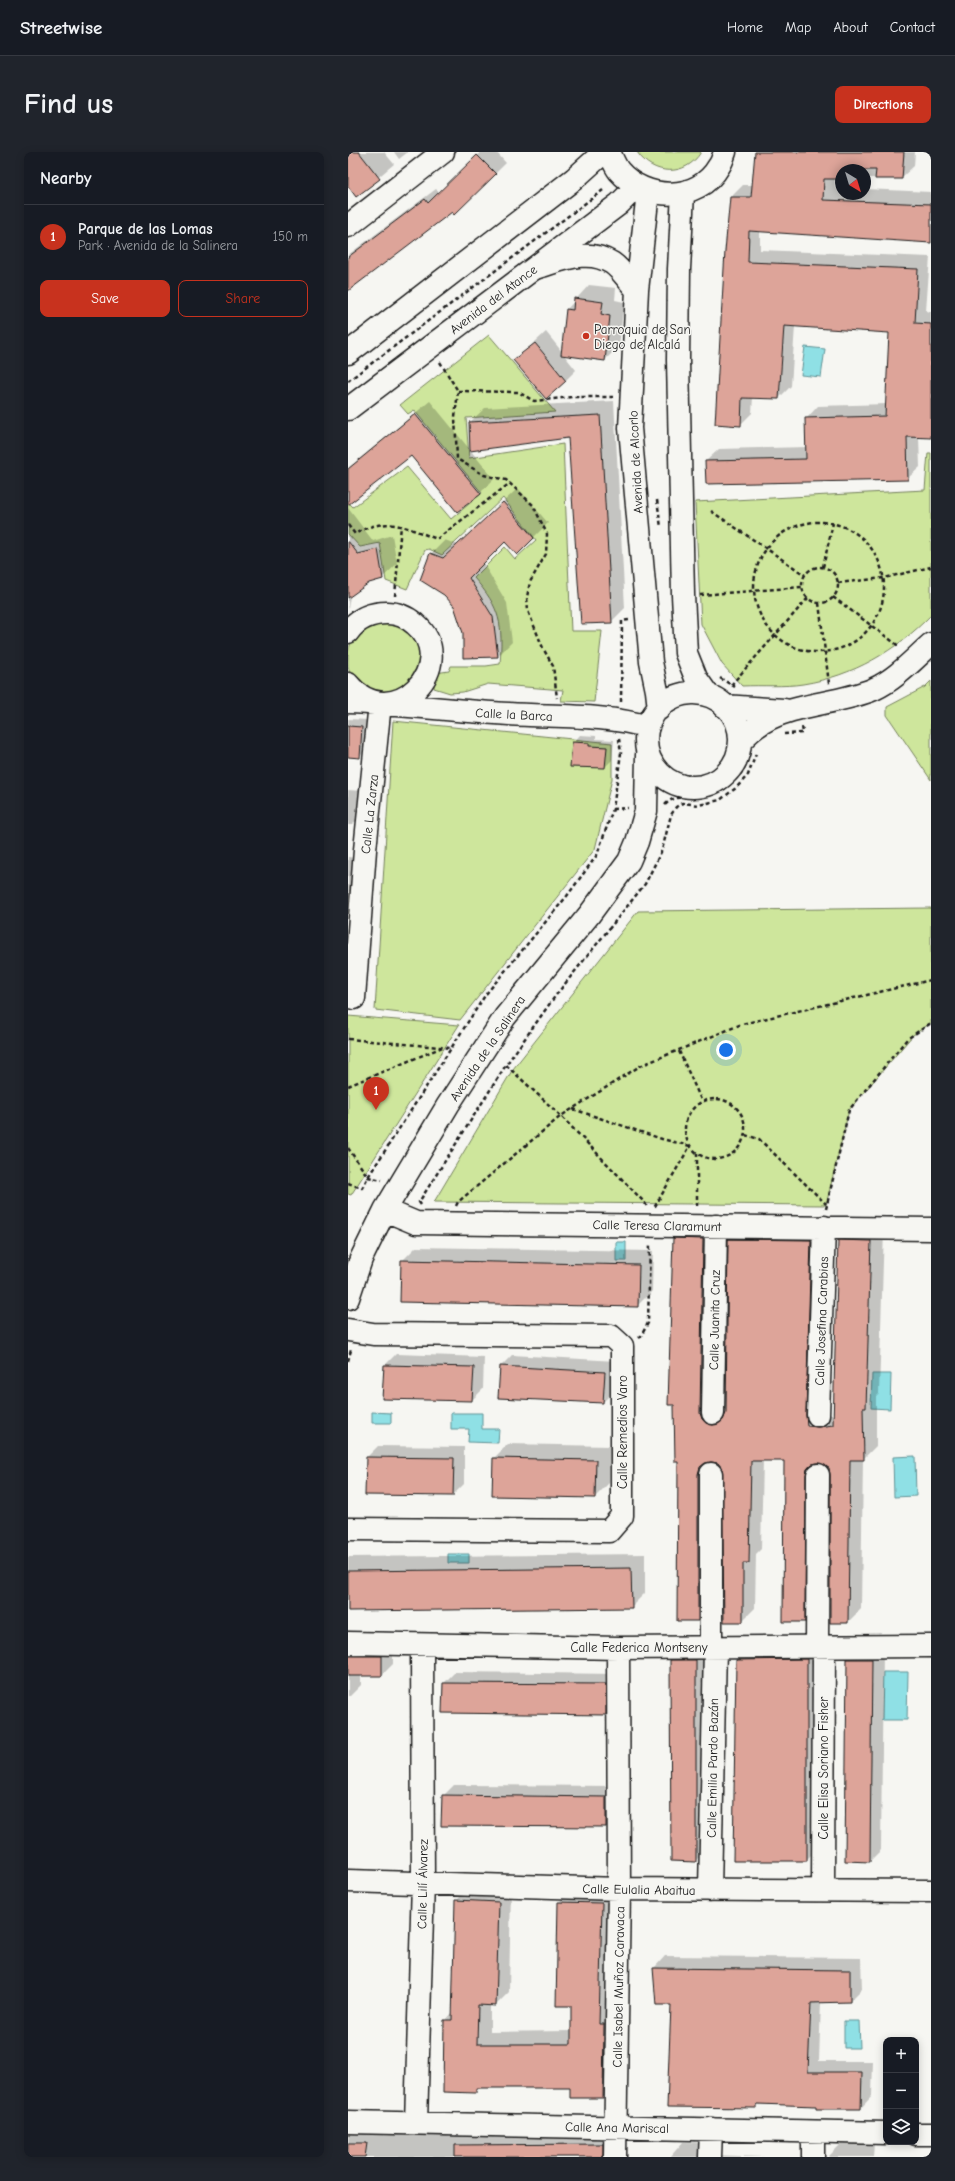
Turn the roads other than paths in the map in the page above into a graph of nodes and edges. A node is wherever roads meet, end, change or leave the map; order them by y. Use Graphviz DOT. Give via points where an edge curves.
graph roads {
  1 [pos="443,152"];
  2 [pos="604,152"];
  3 [pos="609,152"];
  4 [pos="724,152"];
  5 [pos="642,189"];
  6 [pos="683,193"];
  7 [pos="348,226"];
  8 [pos="532,269"];
  9 [pos="637,290"];
  10 [pos="348,353"];
  11 [pos="348,410"];
  12 [pos="348,632"];
  13 [pos="931,644"];
  14 [pos="348,684"];
  15 [pos="421,685"];
  16 [pos="716,700"];
  17 [pos="348,702"];
  18 [pos="380,703"];
  19 [pos="659,709"];
  20 [pos="443,710"];
  21 [pos="800,719"];
  22 [pos="648,727"];
  23 [pos="749,749"];
  24 [pos="647,755"];
  25 [pos="674,782"];
  26 [pos="654,811"];
  27 [pos="357,849"];
  28 [pos="351,997"];
  29 [pos="385,1210"];
  30 [pos="716,1226"];
  31 [pos="824,1227"];
  32 [pos="931,1229"];
  33 [pos="348,1298"];
  34 [pos="352,1332"];
  35 [pos="713,1413"];
  36 [pos="818,1415"];
  37 [pos="711,1474"];
  38 [pos="818,1475"];
  39 [pos="348,1529"];
  40 [pos="348,1644"];
  41 [pos="422,1646"];
  42 [pos="820,1646"];
  43 [pos="931,1646"];
  44 [pos="713,1647"];
  45 [pos="618,1648"];
  46 [pos="348,1880"];
  47 [pos="423,1882"];
  48 [pos="619,1890"];
  49 [pos="710,1890"];
  50 [pos="823,1890"];
  51 [pos="931,1891"];
  52 [pos="348,2122"];
  53 [pos="416,2123"];
  54 [pos="617,2128"];
  55 [pos="711,2129"];
  56 [pos="813,2132"];
  57 [pos="883,2133"];
  58 [pos="919,2134"];
  59 [pos="931,2134"];
  60 [pos="615,2157"];
  61 [pos="710,2157"];
  62 [pos="813,2157"];
  1 -- 7 [label="street"];
  2 -- 10 [label="street" via="551,197"];
  3 -- 5 [label="street" via="619,170"];
  4 -- 6 [label="street" via="719,167 704,183"];
  5 -- 6 [label="street" via="666,194"];
  5 -- 8 [label="street, Avenida del Atance"];
  5 -- 9 [label="street, Avenida de Alcorlo"];
  6 -- 16 [label="street" via="678,360 682,595 686,654 696,678"];
  8 -- 9 [label="street" via="575,256 592,255 612,263"];
  8 -- 11 [label="street, Avenida del Atance"];
  9 -- 19 [label="street, Avenida de Alcorlo" via="630,428 651,662 658,691"];
  12 -- 15 [label="street, Calle la Barca" via="364,617 378,613 393,613 408,618 419,628 427,641 430,656 428,671"];
  13 -- 21 [label="street" via="884,684"];
  14 -- 18 [label="street, Calle la Barca" via="354,692"];
  15 -- 18 [label="street, Calle la Barca" via="410,696 396,702"];
  15 -- 20 [label="street" via="430,699"];
  16 -- 19 [label="street" via="691,692 669,700"];
  16 -- 21 [label="street"];
  16 -- 23 [label="street" via="736,720"];
  17 -- 18 [label="street, Calle la Barca"];
  18 -- 20 [label="street, Calle la Barca"];
  18 -- 27 [label="street, Calle La Zarza"];
  19 -- 22 [label="street"];
  20 -- 22 [label="street, Calle la Barca" via="606,720"];
  21 -- 23 [label="street" via="763,720"];
  22 -- 24 [label="street"];
  23 -- 25 [label="street" via="716,780 703,786"];
  24 -- 25 [label="street" via="656,770"];
  24 -- 26 [label="street, Avenida de la Salinera"];
  25 -- 26 [label="street, Avenida de la Salinera" via="654,797"];
  26 -- 29 [label="street, Avenida de la Salinera" via="629,861 505,1016"];
  27 -- 28 [label="street, Calle La Zarza"];
  29 -- 30 [label="street, Calle Teresa Claramunt" via="416,1223"];
  29 -- 33 [label="street, Avenida de la Salinera" via="361,1259"];
  30 -- 31 [label="street, Calle Teresa Claramunt"];
  30 -- 35 [label="street, Calle Juanita Cruz"];
  31 -- 32 [label="street, Calle Teresa Claramunt"];
  31 -- 36 [label="street, Calle Josefina Carabias"];
  34 -- 39 [label="street, Calle Remedios Varo" via="611,1336 622,1346 622,1516 609,1531"];
  37 -- 44 [label="street"];
  38 -- 42 [label="street"];
  40 -- 41 [label="street, Calle Federica Montseny"];
  41 -- 45 [label="street, Calle Federica Montseny"];
  41 -- 47 [label="street, Calle Lilí Álvarez"];
  42 -- 43 [label="street, Calle Federica Montseny"];
  42 -- 44 [label="street, Calle Federica Montseny"];
  42 -- 50 [label="street, Calle Elisa Soriano Fisher"];
  44 -- 45 [label="street, Calle Federica Montseny"];
  44 -- 49 [label="street, Calle Emilia Pardo Bazán"];
  45 -- 48 [label="street, Calle Isabel Muñoz Caravaca"];
  46 -- 47 [label="street, Calle Eulalia Abaitua"];
  47 -- 48 [label="street, Calle Eulalia Abaitua"];
  47 -- 53 [label="street, Calle Lilí Álvarez"];
  48 -- 49 [label="street, Calle Eulalia Abaitua"];
  48 -- 54 [label="street, Calle Isabel Muñoz Caravaca"];
  49 -- 50 [label="street, Calle Eulalia Abaitua"];
  50 -- 51 [label="street, Calle Eulalia Abaitua"];
  52 -- 53 [label="street, Calle Ana Mariscal"];
  53 -- 54 [label="street, Calle Ana Mariscal"];
  54 -- 55 [label="street, Calle Ana Mariscal"];
  54 -- 60 [label="street, Calle Isabel Muñoz Caravaca"];
  55 -- 56 [label="street, Calle Ana Mariscal"];
  55 -- 61 [label="street"];
  56 -- 57 [label="street, Calle Ana Mariscal"];
  56 -- 62 [label="street"];
  58 -- 59 [label="street"];
}
